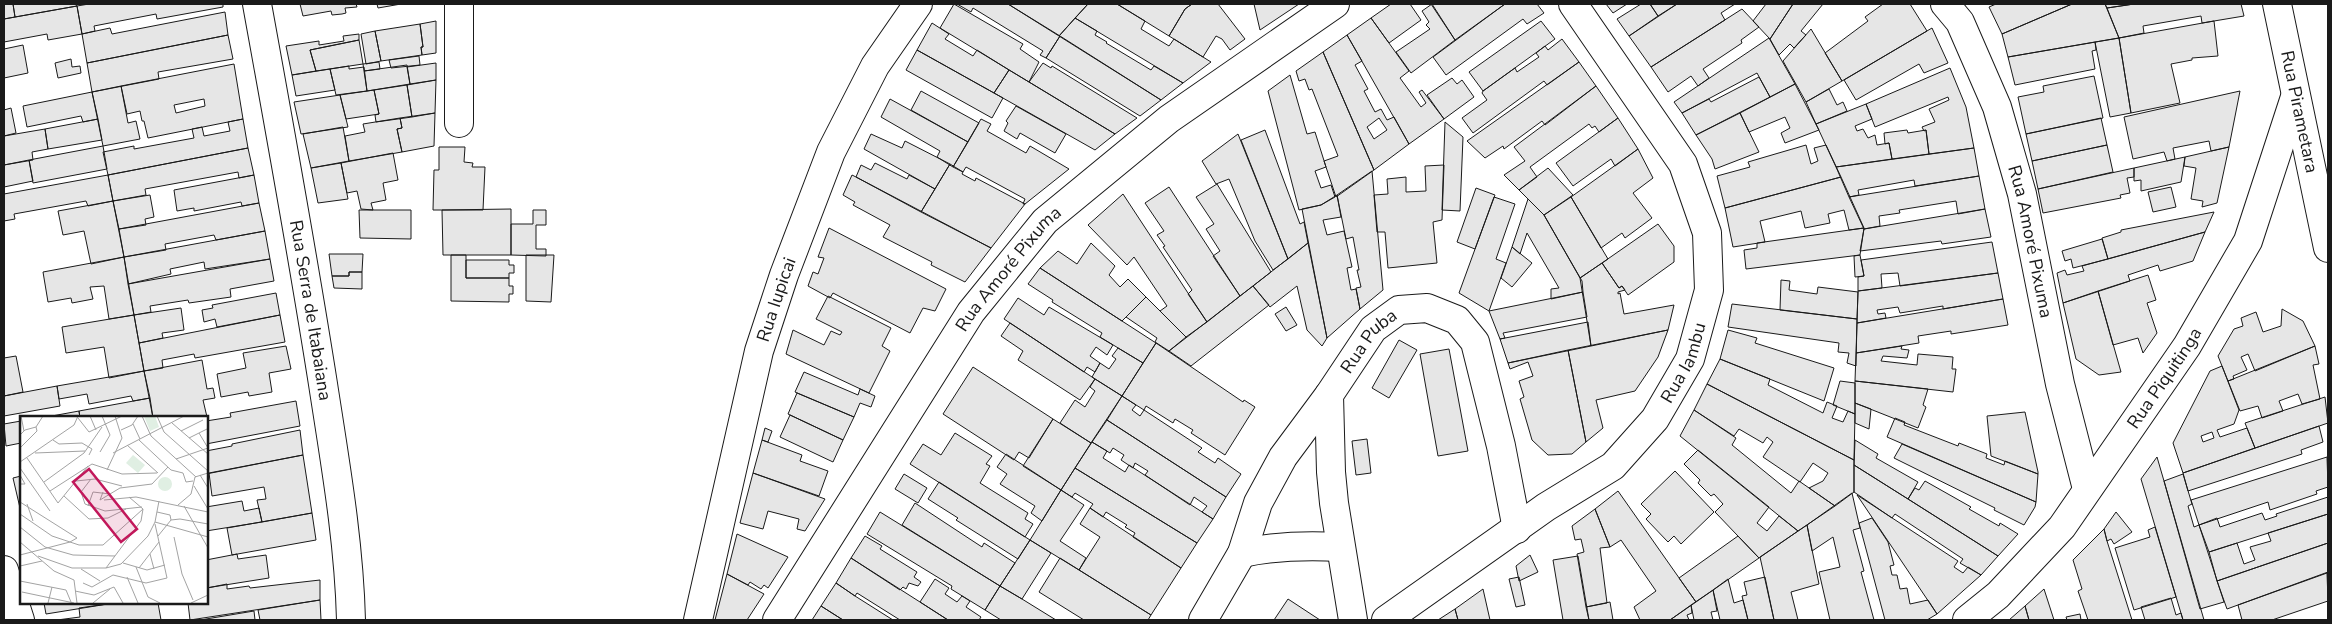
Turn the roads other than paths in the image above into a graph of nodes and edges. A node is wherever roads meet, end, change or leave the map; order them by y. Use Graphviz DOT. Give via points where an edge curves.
graph roads {
  1 [pos="256,4"];
  2 [pos="459,4"];
  3 [pos="918,4"];
  4 [pos="1335,4"];
  5 [pos="1573,4"];
  6 [pos="1946,4"];
  7 [pos="2277,4"];
  8 [pos="2295,97"];
  9 [pos="459,123"];
  10 [pos="2328,248"];
  11 [pos="1329,395"];
  12 [pos="2087,489"];
  13 [pos="1516,529"];
  14 [pos="1340,547"];
  15 [pos="1242,553"];
  16 [pos="4,570"];
  17 [pos="20,620"];
  18 [pos="351,620"];
  19 [pos="698,620"];
  20 [pos="776,620"];
  21 [pos="1203,620"];
  22 [pos="1353,620"];
  23 [pos="1386,620"];
  24 [pos="1967,620"];
  1 -- 18 [label="street, Rua Serra de Itabaiana" via="307,281 332,439 349,569"];
  2 -- 9 [label="street"];
  3 -- 19 [label="street, Rua Iupicai" via="875,66 831,152 784,275 758,351"];
  4 -- 20 [label="street, Rua Amoré Pixuma" via="1169,119 1045,221 971,312"];
  5 -- 13 [label="street, Rua Iambu" via="1684,164 1707,233 1709,290 1690,359 1655,419 1613,466"];
  6 -- 12 [label="street, Rua Amoré Pixuma" via="1960,22 1997,107 2022,194 2060,384"];
  7 -- 8 [label="street, Rua Pirametara"];
  8 -- 10 [label="street, Rua Pirametara"];
  8 -- 12 [label="street, Rua Piquitinga" via="2248,241 2187,346"];
  11 -- 13 [label="street, Rua Puba" via="1373,329 1399,310 1427,308 1457,320 1475,342 1502,446"];
  11 -- 14 [label="street" via="1331,472"];
  11 -- 15 [label="street, Rua Puba" via="1283,457 1258,503"];
  12 -- 24 [label="street, Rua Piquitinga" via="2062,527 1998,595"];
  13 -- 23 [label="street, Rua Iambu"];
  14 -- 15 [label="street" via="1270,547"];
  14 -- 22 [label="street"];
  15 -- 21 [label="street, Rua Puba"];
  16 -- 17 [label="street"];
}
